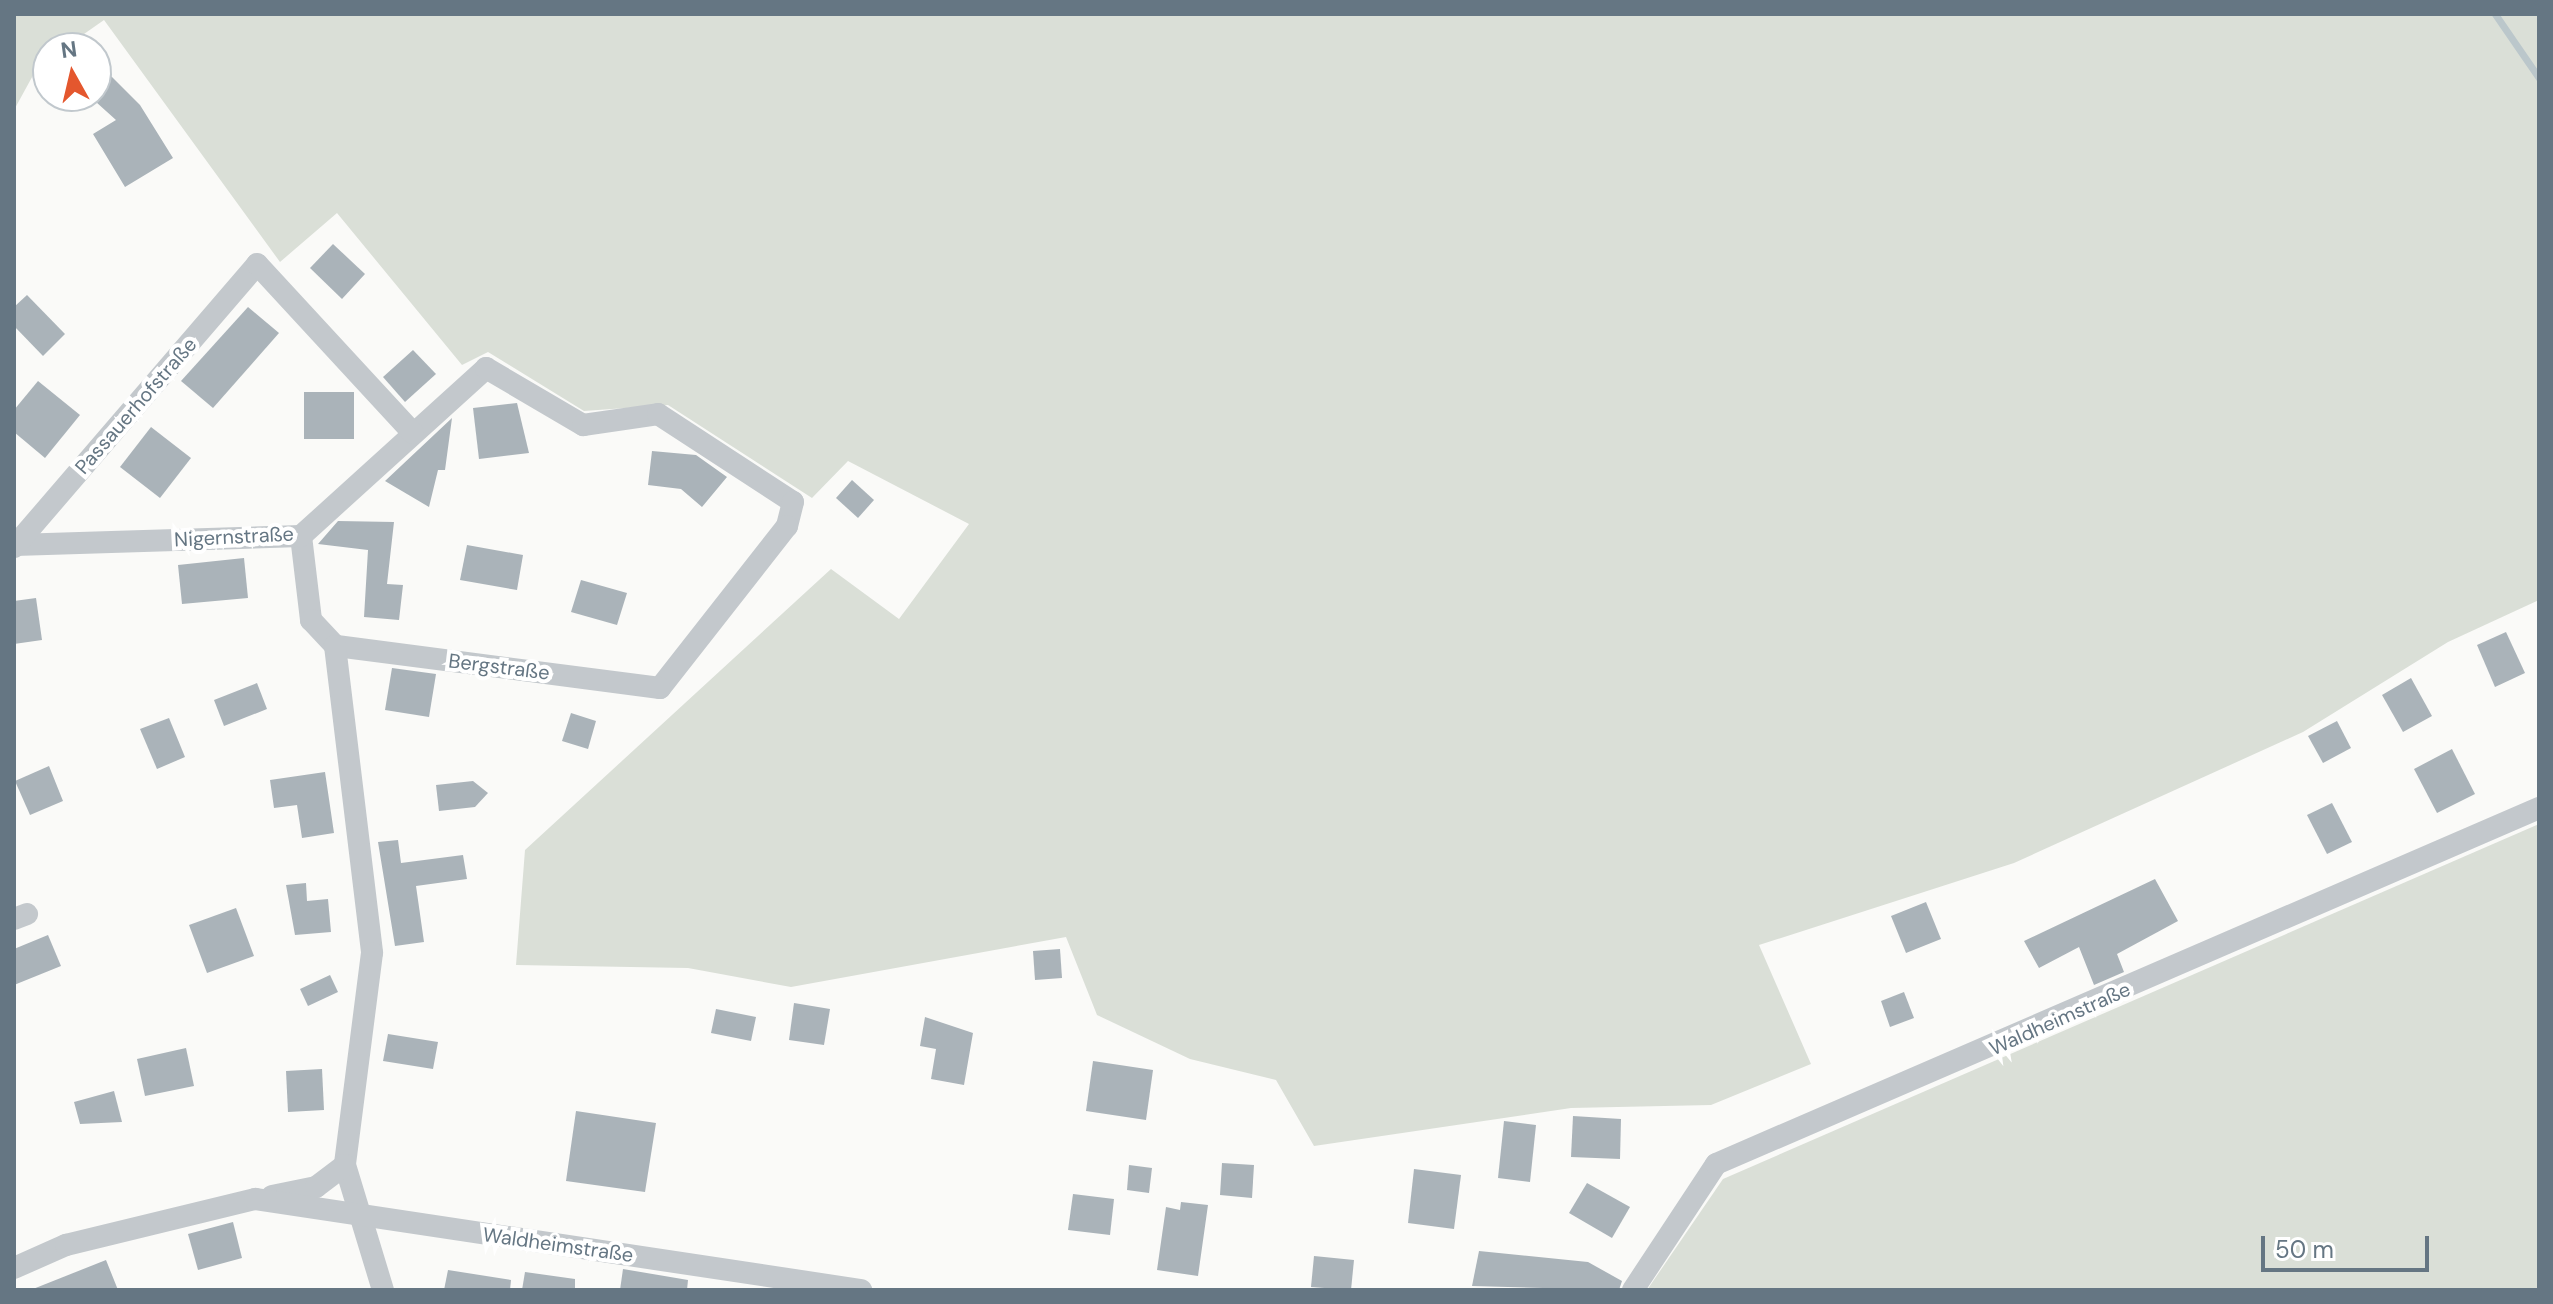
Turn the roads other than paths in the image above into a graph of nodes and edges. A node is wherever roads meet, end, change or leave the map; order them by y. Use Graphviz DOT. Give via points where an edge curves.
graph roads {
  1 [pos="486,368"];
  2 [pos="413,433"];
  3 [pos="301,536"];
  4 [pos="15,546"];
  5 [pos="335,646"];
  6 [pos="2539,808"];
  7 [pos="345,1165"];
  8 [pos="255,1199"];
  9 [pos="360,1216"];
  10 [pos="14,1268"];
  11 [pos="383,1290"];
  12 [pos="861,1290"];
  13 [pos="1633,1290"];
  1 -- 2 [label="street, Nigernstraße"];
  1 -- 5 [label="street, Bergstraße" via="583,425 658,414 700,436 793,502 787,526 763,548 660,688"];
  2 -- 3 [label="street, Nigernstraße"];
  2 -- 4 [label="street, Passauerhofstraße" via="257,264"];
  3 -- 4 [label="street, Nigernstraße"];
  3 -- 5 [label="street" via="311,620"];
  5 -- 7 [label="street" via="372,953"];
  6 -- 13 [label="street, Waldheimstraße" via="1716,1164"];
  7 -- 8 [label="street, Waldheimstraße" via="316,1187"];
  7 -- 9 [label="street"];
  8 -- 9 [label="street, Waldheimstraße"];
  8 -- 10 [label="street, Waldheimstraße" via="66,1245"];
  9 -- 11 [label="street"];
  9 -- 12 [label="street, Waldheimstraße"];
}
